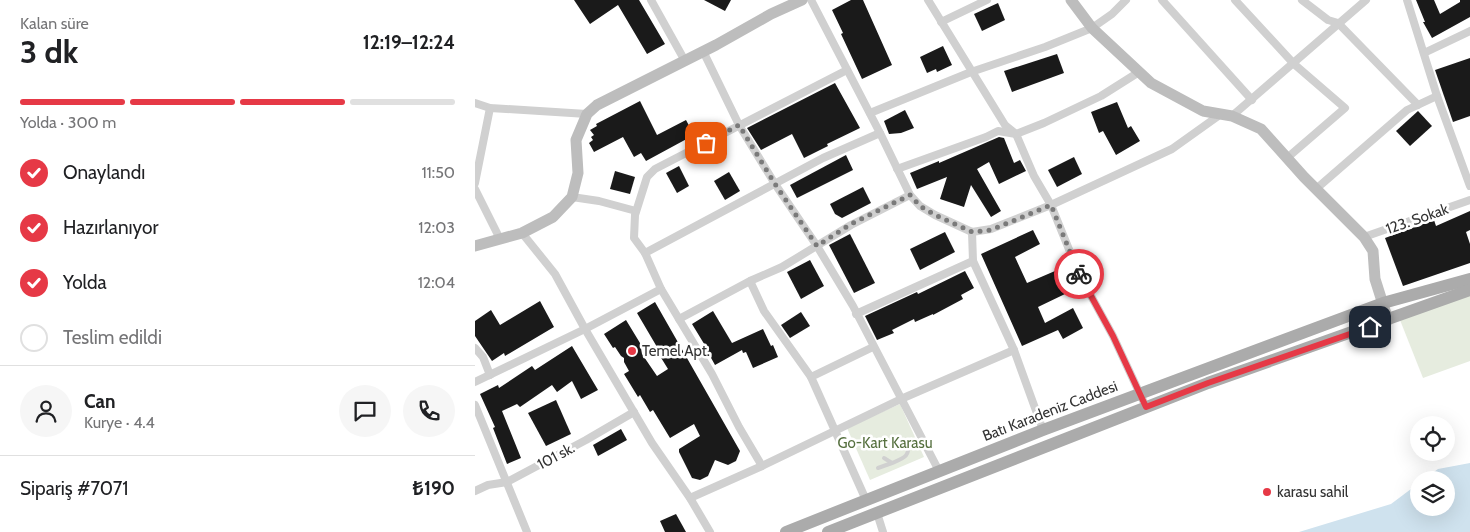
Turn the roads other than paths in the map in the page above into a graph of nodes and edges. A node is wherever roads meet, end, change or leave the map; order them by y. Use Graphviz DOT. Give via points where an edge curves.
graph roads {
  1 [pos="651,0"];
  2 [pos="801,0"];
  3 [pos="811,0"];
  4 [pos="928,0"];
  5 [pos="987,0"];
  6 [pos="1071,0"];
  7 [pos="1126,0"];
  8 [pos="1162,0"];
  9 [pos="1235,0"];
  10 [pos="1302,0"];
  11 [pos="1366,0"];
  12 [pos="1407,0"];
  13 [pos="941,22"];
  14 [pos="1338,23"];
  15 [pos="1092,28"];
  16 [pos="1470,32"];
  17 [pos="703,52"];
  18 [pos="1424,53"];
  19 [pos="685,61"];
  20 [pos="1294,64"];
  21 [pos="847,70"];
  22 [pos="971,72"];
  23 [pos="1139,72"];
  24 [pos="1437,96"];
  25 [pos="1251,100"];
  26 [pos="475,102"];
  27 [pos="1418,105"];
  28 [pos="490,108"];
  29 [pos="869,113"];
  30 [pos="587,114"];
  31 [pos="1227,115"];
  32 [pos="739,125"];
  33 [pos="880,133"];
  34 [pos="1016,134"];
  35 [pos="1287,158"];
  36 [pos="897,169"];
  37 [pos="475,183"];
  38 [pos="775,184"];
  39 [pos="1470,186"];
  40 [pos="475,189"];
  41 [pos="1316,189"];
  42 [pos="910,195"];
  43 [pos="572,197"];
  44 [pos="1470,200"];
  45 [pos="1051,205"];
  46 [pos="636,211"];
  47 [pos="972,232"];
  48 [pos="522,233"];
  49 [pos="1364,238"];
  50 [pos="500,239"];
  51 [pos="475,246"];
  52 [pos="817,246"];
  53 [pos="645,252"];
  54 [pos="973,261"];
  55 [pos="1470,279"];
  56 [pos="750,281"];
  57 [pos="661,289"];
  58 [pos="1470,290"];
  59 [pos="1383,304"];
  60 [pos="856,314"];
  61 [pos="679,320"];
  62 [pos="1388,320"];
  63 [pos="585,329"];
  64 [pos="873,347"];
  65 [pos="475,348"];
  66 [pos="1014,350"];
  67 [pos="490,375"];
  68 [pos="811,377"];
  69 [pos="475,382"];
  70 [pos="1141,393"];
  71 [pos="901,399"];
  72 [pos="475,405"];
  73 [pos="1146,407"];
  74 [pos="634,412"];
  75 [pos="835,430"];
  76 [pos="1043,430"];
  77 [pos="908,442"];
  78 [pos="883,458"];
  79 [pos="892,463"];
  80 [pos="762,466"];
  81 [pos="878,468"];
  82 [pos="939,471"];
  83 [pos="507,482"];
  84 [pos="475,491"];
  85 [pos="690,498"];
  86 [pos="866,500"];
  87 [pos="877,513"];
  88 [pos="527,532"];
  89 [pos="710,532"];
  90 [pos="786,532"];
  91 [pos="828,532"];
  92 [pos="883,532"];
  1 -- 19 [label="street"];
  2 -- 17 [label="street"];
  3 -- 21 [label="street"];
  4 -- 13 [label="street"];
  5 -- 13 [label="street"];
  6 -- 15 [label="street"];
  7 -- 15 [label="street"];
  8 -- 25 [label="street"];
  9 -- 20 [label="street"];
  10 -- 14 [label="street" via="1328,20"];
  11 -- 14 [label="street"];
  12 -- 18 [label="street"];
  13 -- 22 [label="street"];
  14 -- 20 [label="street"];
  14 -- 27 [label="street"];
  15 -- 22 [label="street"];
  15 -- 23 [label="street"];
  16 -- 18 [label="street"];
  17 -- 19 [label="street"];
  17 -- 32 [label="street"];
  18 -- 24 [label="street"];
  19 -- 30 [label="street" via="597,105"];
  20 -- 25 [label="street"];
  20 -- 35 [label="street" via="1345,108"];
  21 -- 29 [label="street"];
  21 -- 32 [label="street"];
  22 -- 29 [label="street"];
  22 -- 34 [label="street" via="1005,126"];
  23 -- 31 [label="street" via="1151,83 1203,111"];
  23 -- 34 [label="street" via="1101,96"];
  24 -- 27 [label="street"];
  24 -- 39 [label="street"];
  25 -- 31 [label="street"];
  26 -- 28 [label="street"];
  27 -- 41 [label="street" via="1407,110"];
  28 -- 30 [label="street"];
  28 -- 37 [label="street"];
  29 -- 33 [label="street"];
  30 -- 43 [label="street" via="576,140 578,174"];
  31 -- 35 [label="street" via="1261,129"];
  31 -- 45 [label="street" via="1172,149"];
  32 -- 38 [label="street"];
  32 -- 46 [label="street" via="655,169 647,177"];
  33 -- 36 [label="street"];
  33 -- 38 [label="street"];
  34 -- 36 [label="street" via="998,131"];
  34 -- 45 [label="street"];
  35 -- 41 [label="street"];
  36 -- 42 [label="street"];
  38 -- 52 [label="street"];
  38 -- 53 [label="street"];
  40 -- 50 [label="street"];
  41 -- 49 [label="street"];
  42 -- 47 [label="street" via="935,215"];
  42 -- 52 [label="street" via="851,224"];
  43 -- 46 [label="street"];
  43 -- 48 [label="street" via="553,217"];
  44 -- 49 [label="street, 123. Sokak"];
  45 -- 47 [label="street" via="991,230"];
  45 -- 70 [label="street" via="1079,274"];
  46 -- 53 [label="street" via="634,238"];
  47 -- 54 [label="street"];
  48 -- 50 [label="street"];
  48 -- 63 [label="street" via="555,274"];
  49 -- 59 [label="street" via="1373,251 1375,279"];
  50 -- 51 [label="street"];
  52 -- 56 [label="street"];
  52 -- 60 [label="street"];
  53 -- 57 [label="street"];
  54 -- 60 [label="street"];
  54 -- 66 [label="street"];
  55 -- 59 [label="main road, Batı Karadeniz Caddesi"];
  56 -- 61 [label="street"];
  56 -- 68 [label="street" via="764,311"];
  57 -- 61 [label="street"];
  57 -- 63 [label="street"];
  58 -- 62 [label="main road, Batı Karadeniz Caddesi"];
  59 -- 62 [label="street"];
  59 -- 70 [label="main road, Batı Karadeniz Caddesi"];
  60 -- 64 [label="street"];
  61 -- 80 [label="street"];
  62 -- 73 [label="main road, Batı Karadeniz Caddesi"];
  63 -- 67 [label="street"];
  63 -- 74 [label="street"];
  64 -- 68 [label="street"];
  64 -- 71 [label="street"];
  65 -- 67 [label="street" via="483,357"];
  66 -- 71 [label="street"];
  66 -- 76 [label="street"];
  67 -- 69 [label="street"];
  68 -- 75 [label="street"];
  70 -- 73 [label="street"];
  70 -- 76 [label="main road, Batı Karadeniz Caddesi"];
  71 -- 75 [label="street"];
  71 -- 82 [label="street"];
  72 -- 83 [label="street"];
  73 -- 87 [label="main road, Batı Karadeniz Caddesi"];
  74 -- 83 [label="street, 101 sk."];
  74 -- 85 [label="street"];
  75 -- 80 [label="street"];
  75 -- 86 [label="street"];
  76 -- 82 [label="main road, Batı Karadeniz Caddesi"];
  77 -- 79 [label="lane" via="906,457"];
  78 -- 79 [label="lane"];
  79 -- 81 [label="lane"];
  80 -- 85 [label="street"];
  82 -- 86 [label="main road, Batı Karadeniz Caddesi"];
  83 -- 84 [label="street, 101 sk."];
  83 -- 88 [label="street"];
  85 -- 89 [label="street"];
  86 -- 90 [label="main road, Batı Karadeniz Caddesi"];
  87 -- 91 [label="main road, Batı Karadeniz Caddesi"];
  87 -- 92 [label="street"];
}
